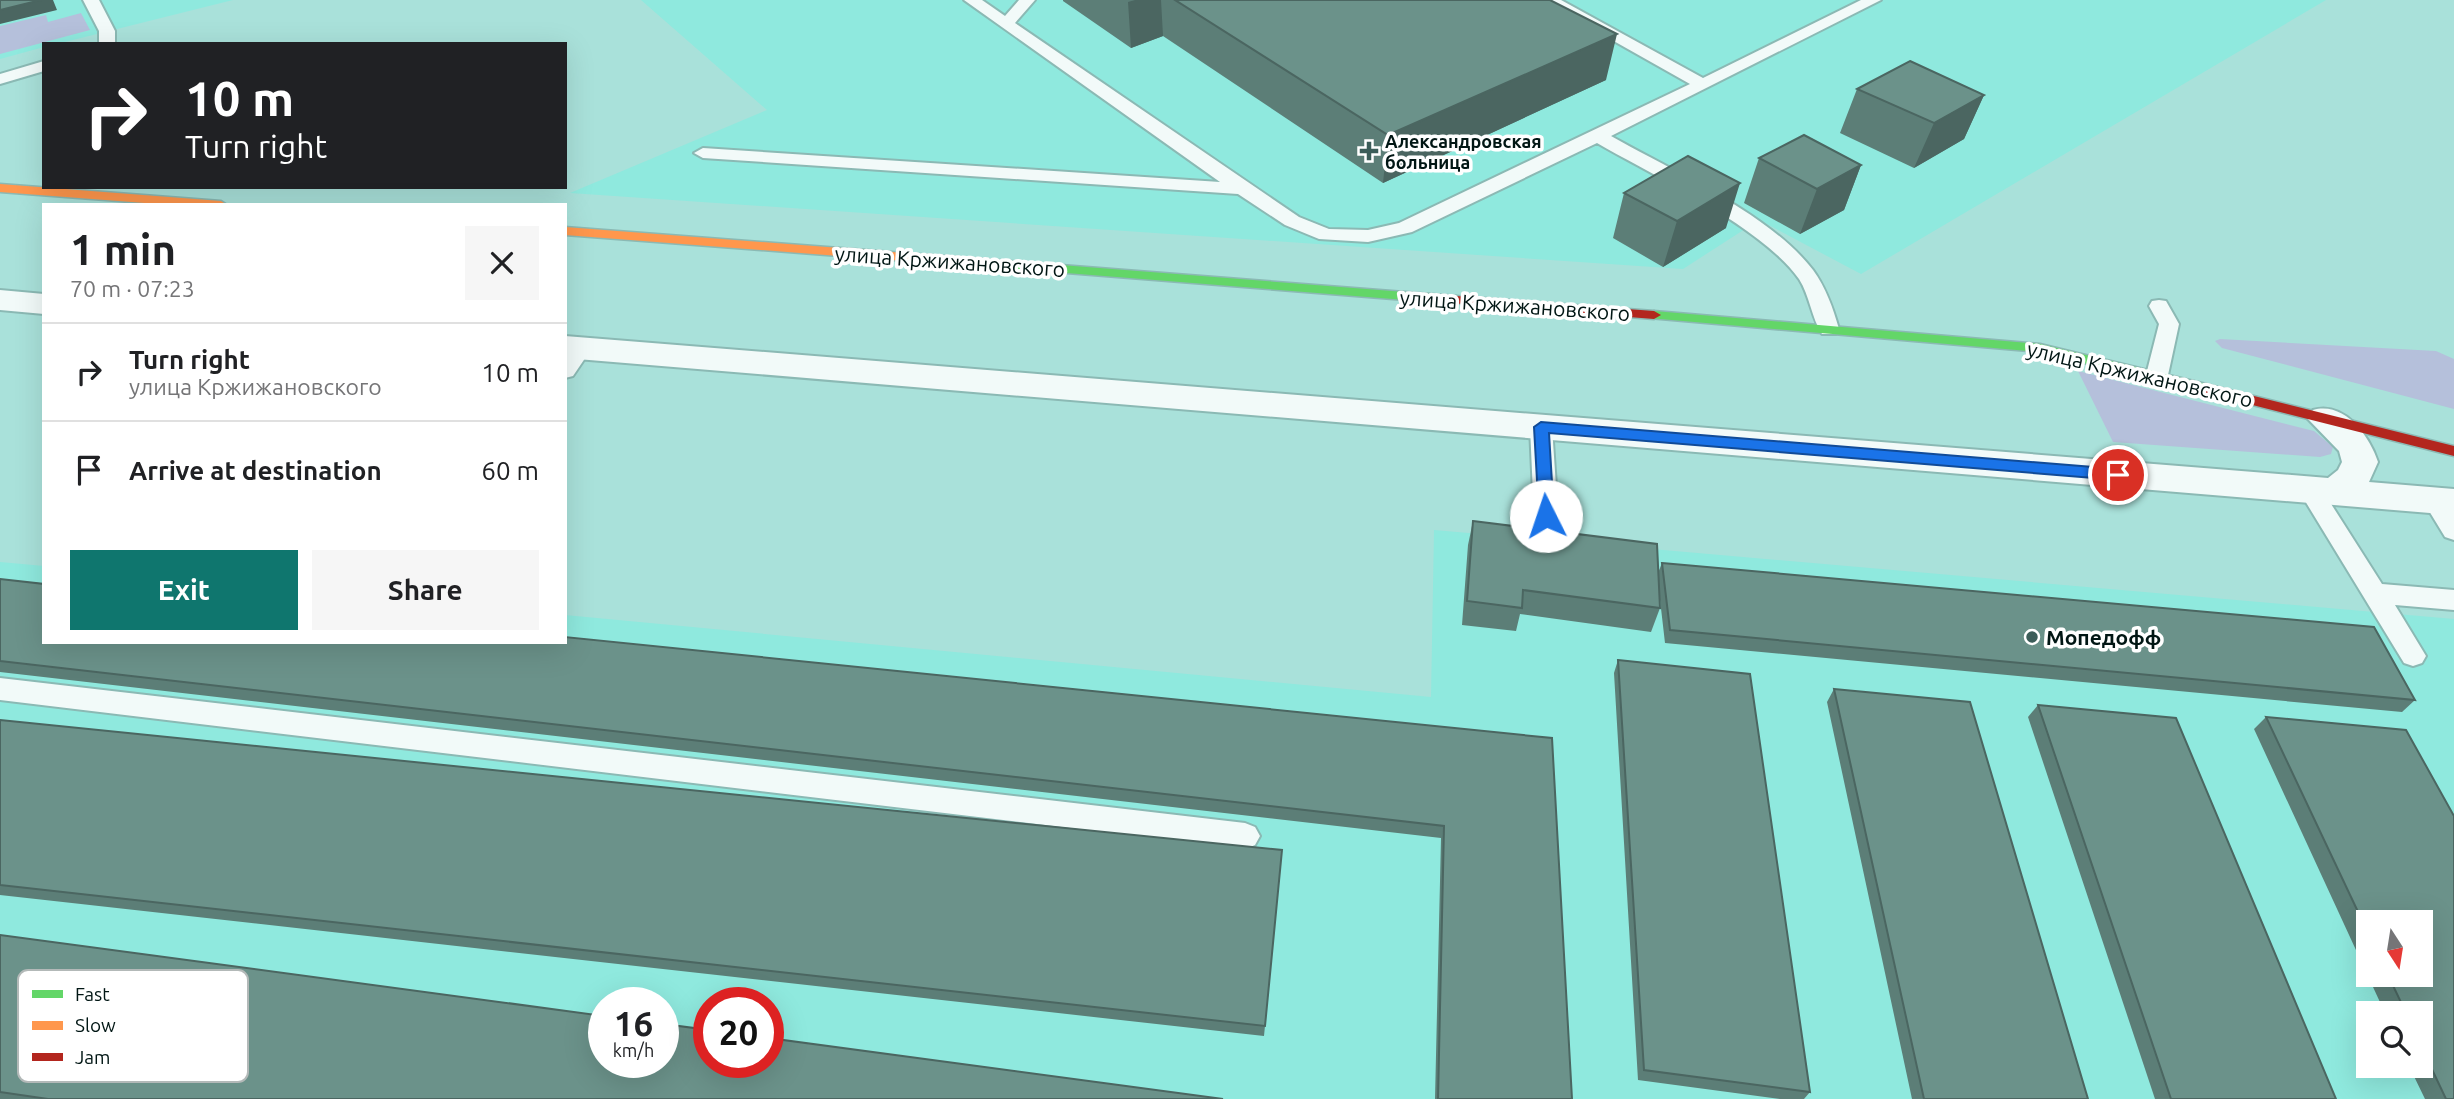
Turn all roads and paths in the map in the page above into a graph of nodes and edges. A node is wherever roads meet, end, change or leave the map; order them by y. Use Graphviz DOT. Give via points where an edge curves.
graph roads {
  1 [pos="91,0"];
  2 [pos="972,0"];
  3 [pos="1027,0"];
  4 [pos="1549,0"];
  5 [pos="1873,0"];
  6 [pos="1006,24"];
  7 [pos="107,42"];
  8 [pos="42,67"];
  9 [pos="0,79"];
  10 [pos="1704,85"];
  11 [pos="1598,136"];
  12 [pos="703,153"];
  13 [pos="0,188"];
  14 [pos="1245,189"];
  15 [pos="195,203"];
  16 [pos="567,231"];
  17 [pos="0,300"];
  18 [pos="42,304"];
  19 [pos="2159,306"];
  20 [pos="1829,329"];
  21 [pos="571,355"];
  22 [pos="2157,375"];
  23 [pos="2325,418"];
  24 [pos="1541,427"];
  25 [pos="2454,451"];
  26 [pos="2323,492"];
  27 [pos="2445,501"];
  28 [pos="1546,516"];
  29 [pos="2454,531"];
  30 [pos="2373,593"];
  31 [pos="2454,600"];
  32 [pos="2413,656"];
  33 [pos="0,689"];
  34 [pos="1245,836"];
  1 -- 7 [label="lane" via="107,31"];
  2 -- 6 [label="lane"];
  3 -- 6 [label="lane"];
  4 -- 10 [label="lane"];
  5 -- 10 [label="lane"];
  6 -- 14 [label="lane"];
  8 -- 9 [label="lane"];
  10 -- 11 [label="lane"];
  11 -- 14 [label="lane" via="1405,228 1368,236 1326,235 1292,221"];
  11 -- 20 [label="lane" via="1750,225 1802,271 1820,297"];
  12 -- 14 [label="lane"];
  13 -- 15 [label="street"];
  16 -- 20 [label="street, улица Кржижановского"];
  17 -- 18 [label="street"];
  19 -- 22 [label="lane" via="2169,324"];
  20 -- 22 [label="street, улица Кржижановского" via="2040,348"];
  21 -- 24 [label="street"];
  22 -- 23 [label="street, улица Кржижановского"];
  23 -- 25 [label="street, улица Кржижановского"];
  23 -- 26 [label="street" via="2355,446 2360,462 2353,478"];
  24 -- 26 [label="street"];
  24 -- 28 [label="lane"];
  26 -- 27 [label="street"];
  26 -- 30 [label="lane"];
  27 -- 29 [label="lane"];
  30 -- 31 [label="lane"];
  30 -- 32 [label="lane"];
  33 -- 34 [label="lane"];
}
